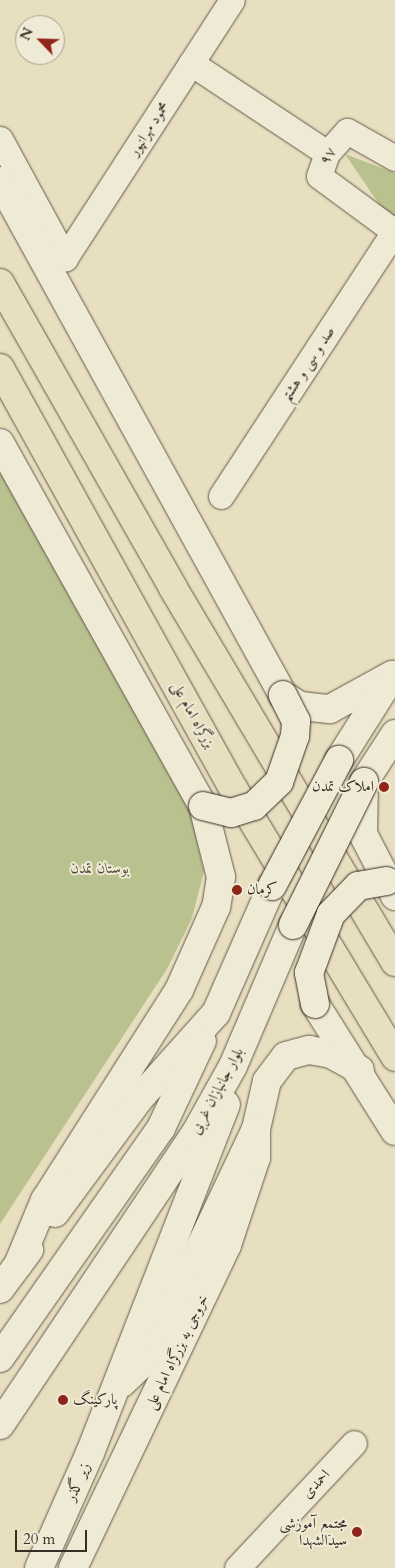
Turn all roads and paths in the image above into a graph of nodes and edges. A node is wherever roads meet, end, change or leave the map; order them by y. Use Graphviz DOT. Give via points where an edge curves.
graph roads {
  1 [pos="232,0"];
  2 [pos="191,63"];
  3 [pos="0,140"];
  4 [pos="327,153"];
  5 [pos="395,158"];
  6 [pos="0,181"];
  7 [pos="395,232"];
  8 [pos="0,283"];
  9 [pos="0,368"];
  10 [pos="0,443"];
  11 [pos="221,496"];
  12 [pos="394,673"];
  13 [pos="283,695"];
  14 [pos="395,734"];
  15 [pos="364,782"];
  16 [pos="203,806"];
  17 [pos="391,889"];
  18 [pos="395,962"];
  19 [pos="216,1012"];
  20 [pos="395,1056"];
  21 [pos="233,1066"];
  22 [pos="360,1070"];
  23 [pos="256,1128"];
  24 [pos="395,1131"];
  25 [pos="18,1265"];
  26 [pos="0,1289"];
  27 [pos="0,1358"];
  28 [pos="111,1394"];
  29 [pos="0,1425"];
  30 [pos="354,1443"];
  31 [pos="39,1568"];
  32 [pos="73,1568"];
  33 [pos="237,1568"];
  1 -- 2 [label="street, محمود مهرانپور"];
  2 -- 3 [label="street, محمود مهرانپور" via="65,258"];
  2 -- 4 [label="street"];
  4 -- 5 [label="street, ۹۷" via="347,131"];
  4 -- 7 [label="street, ۹۷" via="320,166 324,184"];
  6 -- 13 [label="main road"];
  7 -- 11 [label="street, صد و سی و هشتم"];
  8 -- 18 [label="highway" via="173,588"];
  9 -- 20 [label="highway, بزرگراه امام علی" via="233,788"];
  10 -- 16 [label="main road"];
  12 -- 13 [label="main road" via="330,709 300,706"];
  12 -- 19 [label="main road, bridge" via="340,760 272,886"];
  13 -- 16 [label="main road, bridge" via="296,722 295,736 279,782 254,806 231,813"];
  14 -- 15 [label="main road, بلوار جانبازان غربی"];
  15 -- 17 [label="main road" via="363,834"];
  15 -- 21 [label="main road, بلوار جانبازان غربی, bridge" via="293,926"];
  16 -- 25 [label="main road" via="221,878 209,923 179,990 44,1200"];
  17 -- 22 [label="main road, bridge" via="358,886 331,914 308,973 315,1004"];
  19 -- 25 [label="main road" via="139,1098"];
  19 -- 27 [label="main road" via="161,1128"];
  21 -- 28 [label="main road, زیر گذر" via="224,1116"];
  21 -- 29 [label="main road, بلوار جانبازان غربی" via="195,1134"];
  22 -- 23 [label="main road" via="331,1054 309,1050 286,1056 267,1081"];
  22 -- 24 [label="main road"];
  23 -- 28 [label="main road" via="143,1363"];
  23 -- 32 [label="main road, خروجی به بزرگراه امام علی" via="256,1158 228,1245"];
  25 -- 26 [label="main road"];
  28 -- 31 [label="main road, زیر گذر"];
  30 -- 33 [label="street, احمدی"];
}
